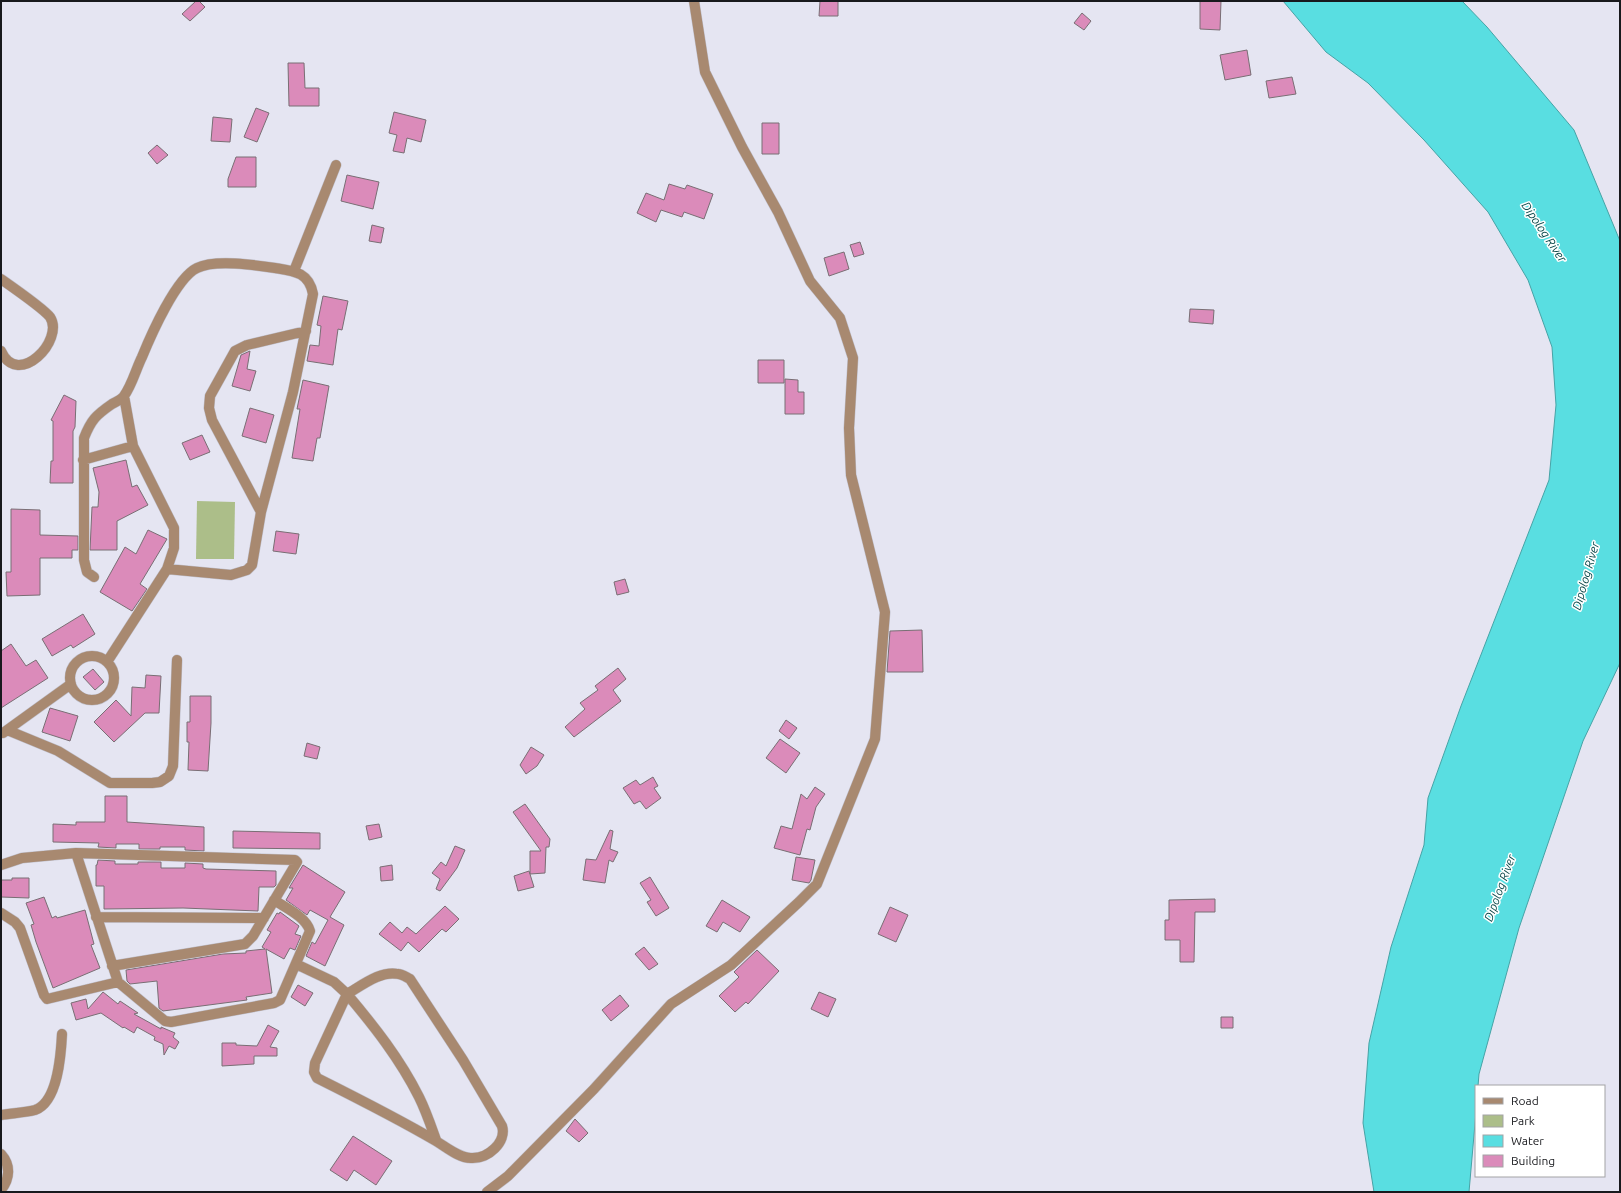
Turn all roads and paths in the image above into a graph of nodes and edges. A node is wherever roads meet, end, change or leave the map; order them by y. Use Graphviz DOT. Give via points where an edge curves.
graph roads {
  1 [pos="694,1"];
  2 [pos="336,165"];
  3 [pos="294,271"];
  4 [pos="1,279"];
  5 [pos="306,331"];
  6 [pos="1,351"];
  7 [pos="124,396"];
  8 [pos="133,446"];
  9 [pos="83,460"];
  10 [pos="261,512"];
  11 [pos="167,569"];
  12 [pos="94,577"];
  13 [pos="177,660"];
  14 [pos="107,662"];
  15 [pos="71,684"];
  16 [pos="4,732"];
  17 [pos="76,853"];
  18 [pos="1,865"];
  19 [pos="274,900"];
  20 [pos="1,914"];
  21 [pos="96,917"];
  22 [pos="264,918"];
  23 [pos="296,964"];
  24 [pos="112,966"];
  25 [pos="118,982"];
  26 [pos="347,994"];
  27 [pos="62,1034"];
  28 [pos="1,1115"];
  29 [pos="436,1140"];
  30 [pos="1,1154"];
  31 [pos="1,1190"];
  32 [pos="488,1192"];
  1 -- 32 [label="street" via="706,72 742,147 778,212 810,282 840,318 853,358 849,428 851,475 885,612 876,739 817,884 731,964 671,1004 594,1089 508,1176"];
  2 -- 3 [label="street"];
  3 -- 5 [label="street" via="312,284 313,294"];
  3 -- 7 [label="street" via="258,265 212,264 198,267 186,274 156,324"];
  4 -- 6 [label="street" via="50,317 54,328 51,338 34,361 24,366 13,364"];
  5 -- 10 [label="street" via="293,392"];
  5 -- 10 [label="street" via="247,345 235,351 210,396 208,408 212,420"];
  7 -- 8 [label="street"];
  7 -- 9 [label="street" via="97,415 89,424 84,438"];
  8 -- 9 [label="street"];
  8 -- 11 [label="street" via="174,528 174,548"];
  9 -- 12 [label="street" via="84,560 87,572"];
  10 -- 11 [label="street" via="252,565 247,570 231,574"];
  11 -- 14 [label="street"];
  13 -- 16 [label="street" via="173,766 168,776 160,782 110,783 62,753"];
  14 -- 15 [label="street" via="96,656 78,661 71,671"];
  14 -- 15 [label="street" via="114,673 114,680 110,692 105,696 94,700 82,698"];
  15 -- 16 [label="street"];
  17 -- 18 [label="street" via="22,858"];
  17 -- 19 [label="street" via="296,860 297,863"];
  17 -- 21 [label="street"];
  19 -- 22 [label="street"];
  19 -- 23 [label="street" via="308,925 310,931"];
  20 -- 25 [label="street" via="20,928 47,999"];
  21 -- 22 [label="street"];
  21 -- 24 [label="street"];
  22 -- 24 [label="street" via="245,944"];
  23 -- 25 [label="street" via="283,995 274,1003 171,1022 160,1018"];
  23 -- 26 [label="street" via="334,982"];
  24 -- 25 [label="street"];
  26 -- 29 [label="street" via="400,1062 420,1098"];
  26 -- 29 [label="street" via="315,1063 314,1072 317,1078"];
  26 -- 29 [label="street" via="387,974 398,974 410,979 463,1060 504,1133 501,1142 488,1153 471,1158 458,1154"];
  27 -- 28 [label="street" via="56,1077 47,1102 36,1109"];
  30 -- 31 [label="street" via="7,1164 8,1173 7,1181"];
}
